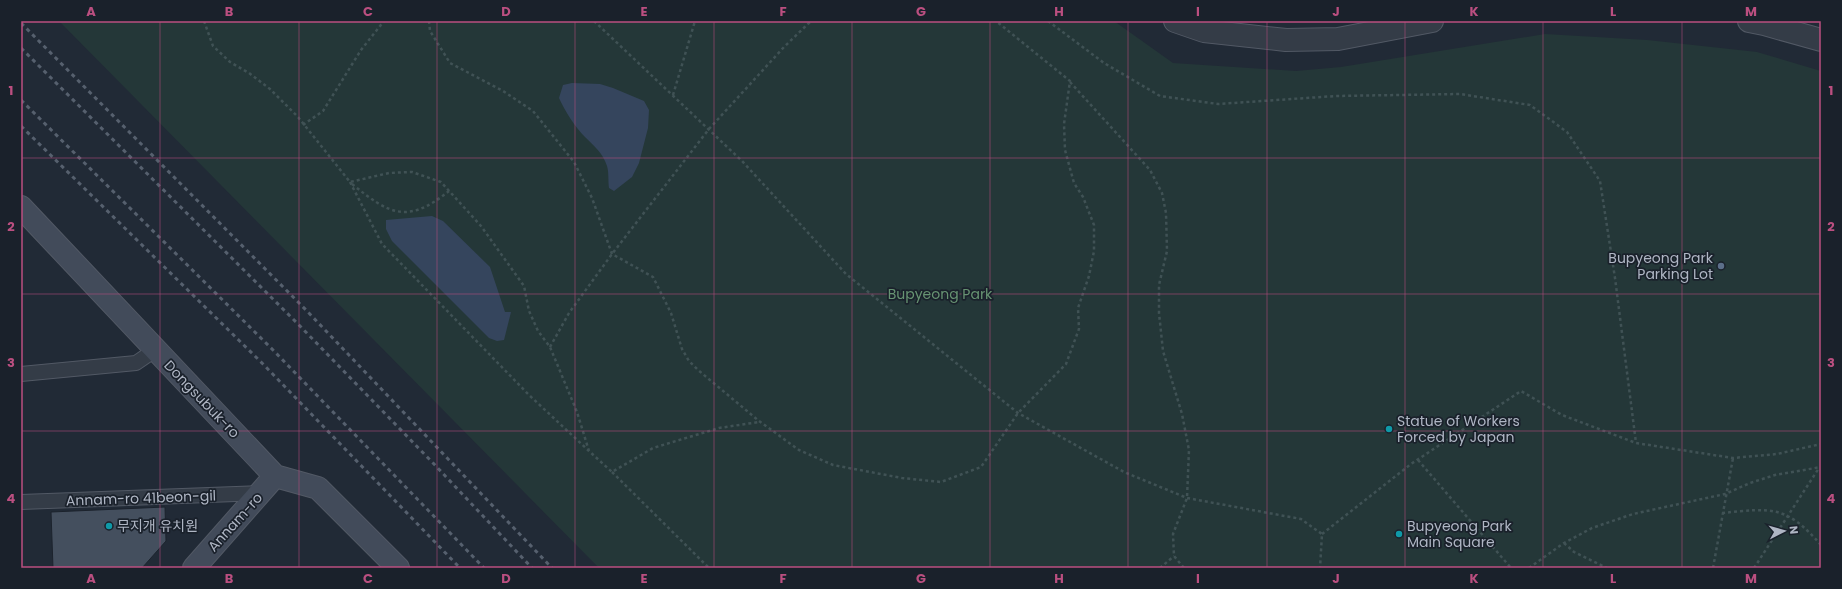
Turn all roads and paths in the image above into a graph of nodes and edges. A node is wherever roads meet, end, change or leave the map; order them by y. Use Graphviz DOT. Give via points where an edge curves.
graph roads {
  1 [pos="204,21"];
  2 [pos="384,21"];
  3 [pos="429,21"];
  4 [pos="594,21"];
  5 [pos="695,21"];
  6 [pos="811,21"];
  7 [pos="996,21"];
  8 [pos="1048,21"];
  9 [pos="1175,21"];
  10 [pos="1432,21"];
  11 [pos="1749,21"];
  12 [pos="1821,40"];
  13 [pos="1070,81"];
  14 [pos="673,96"];
  15 [pos="303,124"];
  16 [pos="709,129"];
  17 [pos="350,182"];
  18 [pos="449,192"];
  19 [pos="21,207"];
  20 [pos="612,254"];
  21 [pos="550,347"];
  22 [pos="155,350"];
  23 [pos="21,374"];
  24 [pos="1018,413"];
  25 [pos="759,422"];
  26 [pos="1636,443"];
  27 [pos="1821,444"];
  28 [pos="589,451"];
  29 [pos="1732,458"];
  30 [pos="1418,460"];
  31 [pos="1820,467"];
  32 [pos="612,472"];
  33 [pos="275,476"];
  34 [pos="260,493"];
  35 [pos="1725,494"];
  36 [pos="1187,498"];
  37 [pos="21,502"];
  38 [pos="1722,512"];
  39 [pos="1789,515"];
  40 [pos="1322,534"];
  41 [pos="1564,543"];
  42 [pos="1821,545"];
  43 [pos="1174,556"];
  44 [pos="194,568"];
  45 [pos="398,568"];
  46 [pos="709,568"];
  47 [pos="1160,568"];
  48 [pos="1184,568"];
  49 [pos="1320,568"];
  50 [pos="1511,568"];
  51 [pos="1529,568"];
  52 [pos="1607,568"];
  53 [pos="1713,568"];
  54 [pos="1754,568"];
  1 -- 15 [label="path" via="213,46 230,62 270,89"];
  2 -- 15 [label="path" via="323,111"];
  3 -- 20 [label="path" via="430,31 450,63 503,91 533,111 574,162 592,198"];
  4 -- 14 [label="path"];
  5 -- 14 [label="path"];
  6 -- 16 [label="path"];
  7 -- 13 [label="path"];
  8 -- 26 [label="path" via="1104,63 1160,96 1218,104 1336,96 1460,94 1530,105 1567,132 1600,181"];
  9 -- 10 [label="street" via="1204,31 1286,40 1338,39"];
  11 -- 12 [label="street"];
  13 -- 24 [label="path" via="1064,124 1065,150 1074,183 1083,197 1094,225 1094,251 1078,308 1079,329 1066,364"];
  13 -- 36 [label="path" via="1150,170 1162,193 1166,213 1167,251 1160,285 1159,313 1163,350 1182,414 1189,450"];
  14 -- 16 [label="path"];
  15 -- 17 [label="path"];
  16 -- 20 [label="path"];
  16 -- 24 [label="path" via="742,161 846,274"];
  17 -- 18 [label="path" via="389,173 412,172 441,182"];
  17 -- 18 [label="path" via="369,198 400,213 426,207"];
  17 -- 28 [label="path" via="382,244 529,395"];
  18 -- 21 [label="path" via="481,226 524,286 529,311 538,331"];
  19 -- 22 [label="street, Dongsubuk-ro"];
  20 -- 21 [label="path" via="569,312"];
  20 -- 25 [label="path" via="653,277 671,313 689,361"];
  21 -- 28 [label="path" via="577,412"];
  22 -- 23 [label="lane" via="136,363"];
  22 -- 33 [label="street, Dongsubuk-ro"];
  24 -- 25 [label="path" via="981,467 941,482 902,478 833,465 799,450"];
  24 -- 36 [label="path" via="1124,472"];
  25 -- 32 [label="path" via="719,428 653,448"];
  26 -- 29 [label="path"];
  26 -- 30 [label="path" via="1562,415 1521,391"];
  27 -- 29 [label="path" via="1777,454"];
  28 -- 32 [label="path"];
  29 -- 35 [label="path"];
  30 -- 40 [label="path"];
  30 -- 50 [label="path"];
  31 -- 35 [label="path" via="1775,475"];
  31 -- 39 [label="path"];
  32 -- 46 [label="path"];
  33 -- 34 [label="street, Annam-ro"];
  33 -- 45 [label="street" via="318,488"];
  34 -- 37 [label="lane, Annam-ro 41beon-gil"];
  34 -- 44 [label="street, Annam-ro"];
  35 -- 38 [label="path"];
  35 -- 41 [label="path" via="1633,514 1592,528"];
  36 -- 40 [label="path" via="1301,519"];
  36 -- 43 [label="path" via="1173,534"];
  38 -- 39 [label="path" via="1768,510"];
  38 -- 53 [label="path"];
  39 -- 42 [label="path" via="1807,529"];
  39 -- 54 [label="path"];
  40 -- 49 [label="path"];
  41 -- 51 [label="path"];
  41 -- 52 [label="path" via="1574,552"];
  43 -- 47 [label="path"];
  43 -- 48 [label="path"];
}
